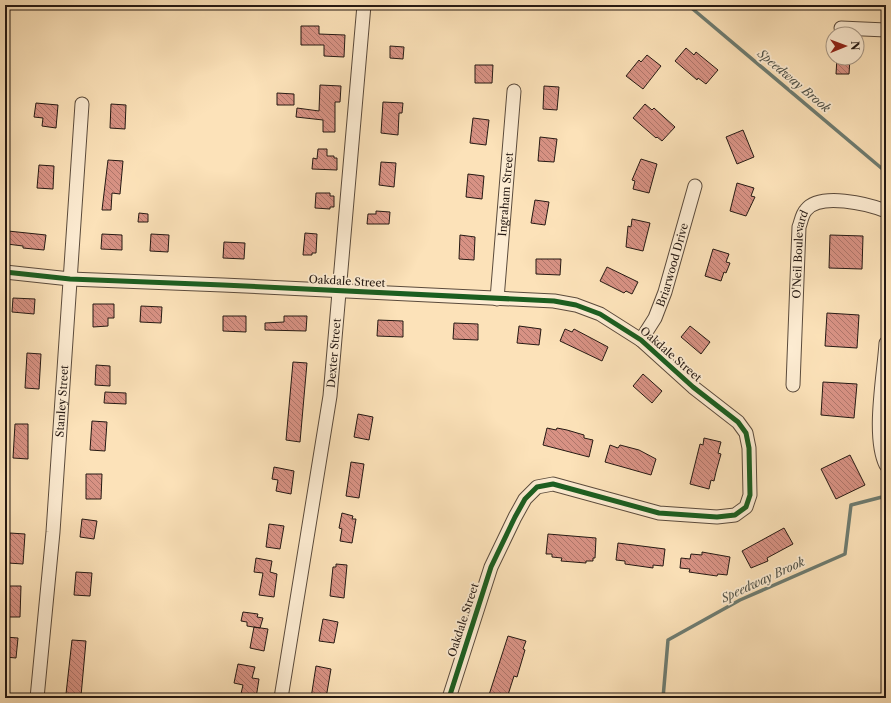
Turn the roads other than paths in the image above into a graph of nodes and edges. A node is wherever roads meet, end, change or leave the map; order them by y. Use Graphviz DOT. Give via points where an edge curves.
graph roads {
  1 [pos="364,5"];
  2 [pos="865,29"];
  3 [pos="886,30"];
  4 [pos="514,90"];
  5 [pos="82,104"];
  6 [pos="695,186"];
  7 [pos="886,212"];
  8 [pos="5,272"];
  9 [pos="70,280"];
  10 [pos="339,290"];
  11 [pos="497,299"];
  12 [pos="641,340"];
  13 [pos="886,343"];
  14 [pos="793,385"];
  15 [pos="886,465"];
  16 [pos="37,698"];
  17 [pos="281,698"];
  18 [pos="449,698"];
  1 -- 10 [label="street, Dexter Street"];
  2 -- 3 [label="street"];
  4 -- 11 [label="street, Ingraham Street"];
  5 -- 9 [label="street, Stanley Street"];
  6 -- 12 [label="street, Briarwood Drive" via="665,292 655,318"];
  7 -- 14 [label="street, O'Neil Boulevard" via="864,204 827,201 812,204 805,210 799,227"];
  8 -- 9 [label="street, Oakdale Street"];
  9 -- 10 [label="street, Oakdale Street"];
  9 -- 16 [label="street, Stanley Street" via="53,532"];
  10 -- 11 [label="street, Oakdale Street"];
  10 -- 17 [label="street, Dexter Street" via="330,396"];
  11 -- 12 [label="street, Oakdale Street" via="554,301 576,305 600,314"];
  12 -- 18 [label="street, Oakdale Street" via="693,387 738,422 746,432 750,495 746,506 735,515 717,517 673,514 628,505 553,484 537,488 525,499 491,567"];
  13 -- 15 [label="street" via="879,427 882,457"];
}
